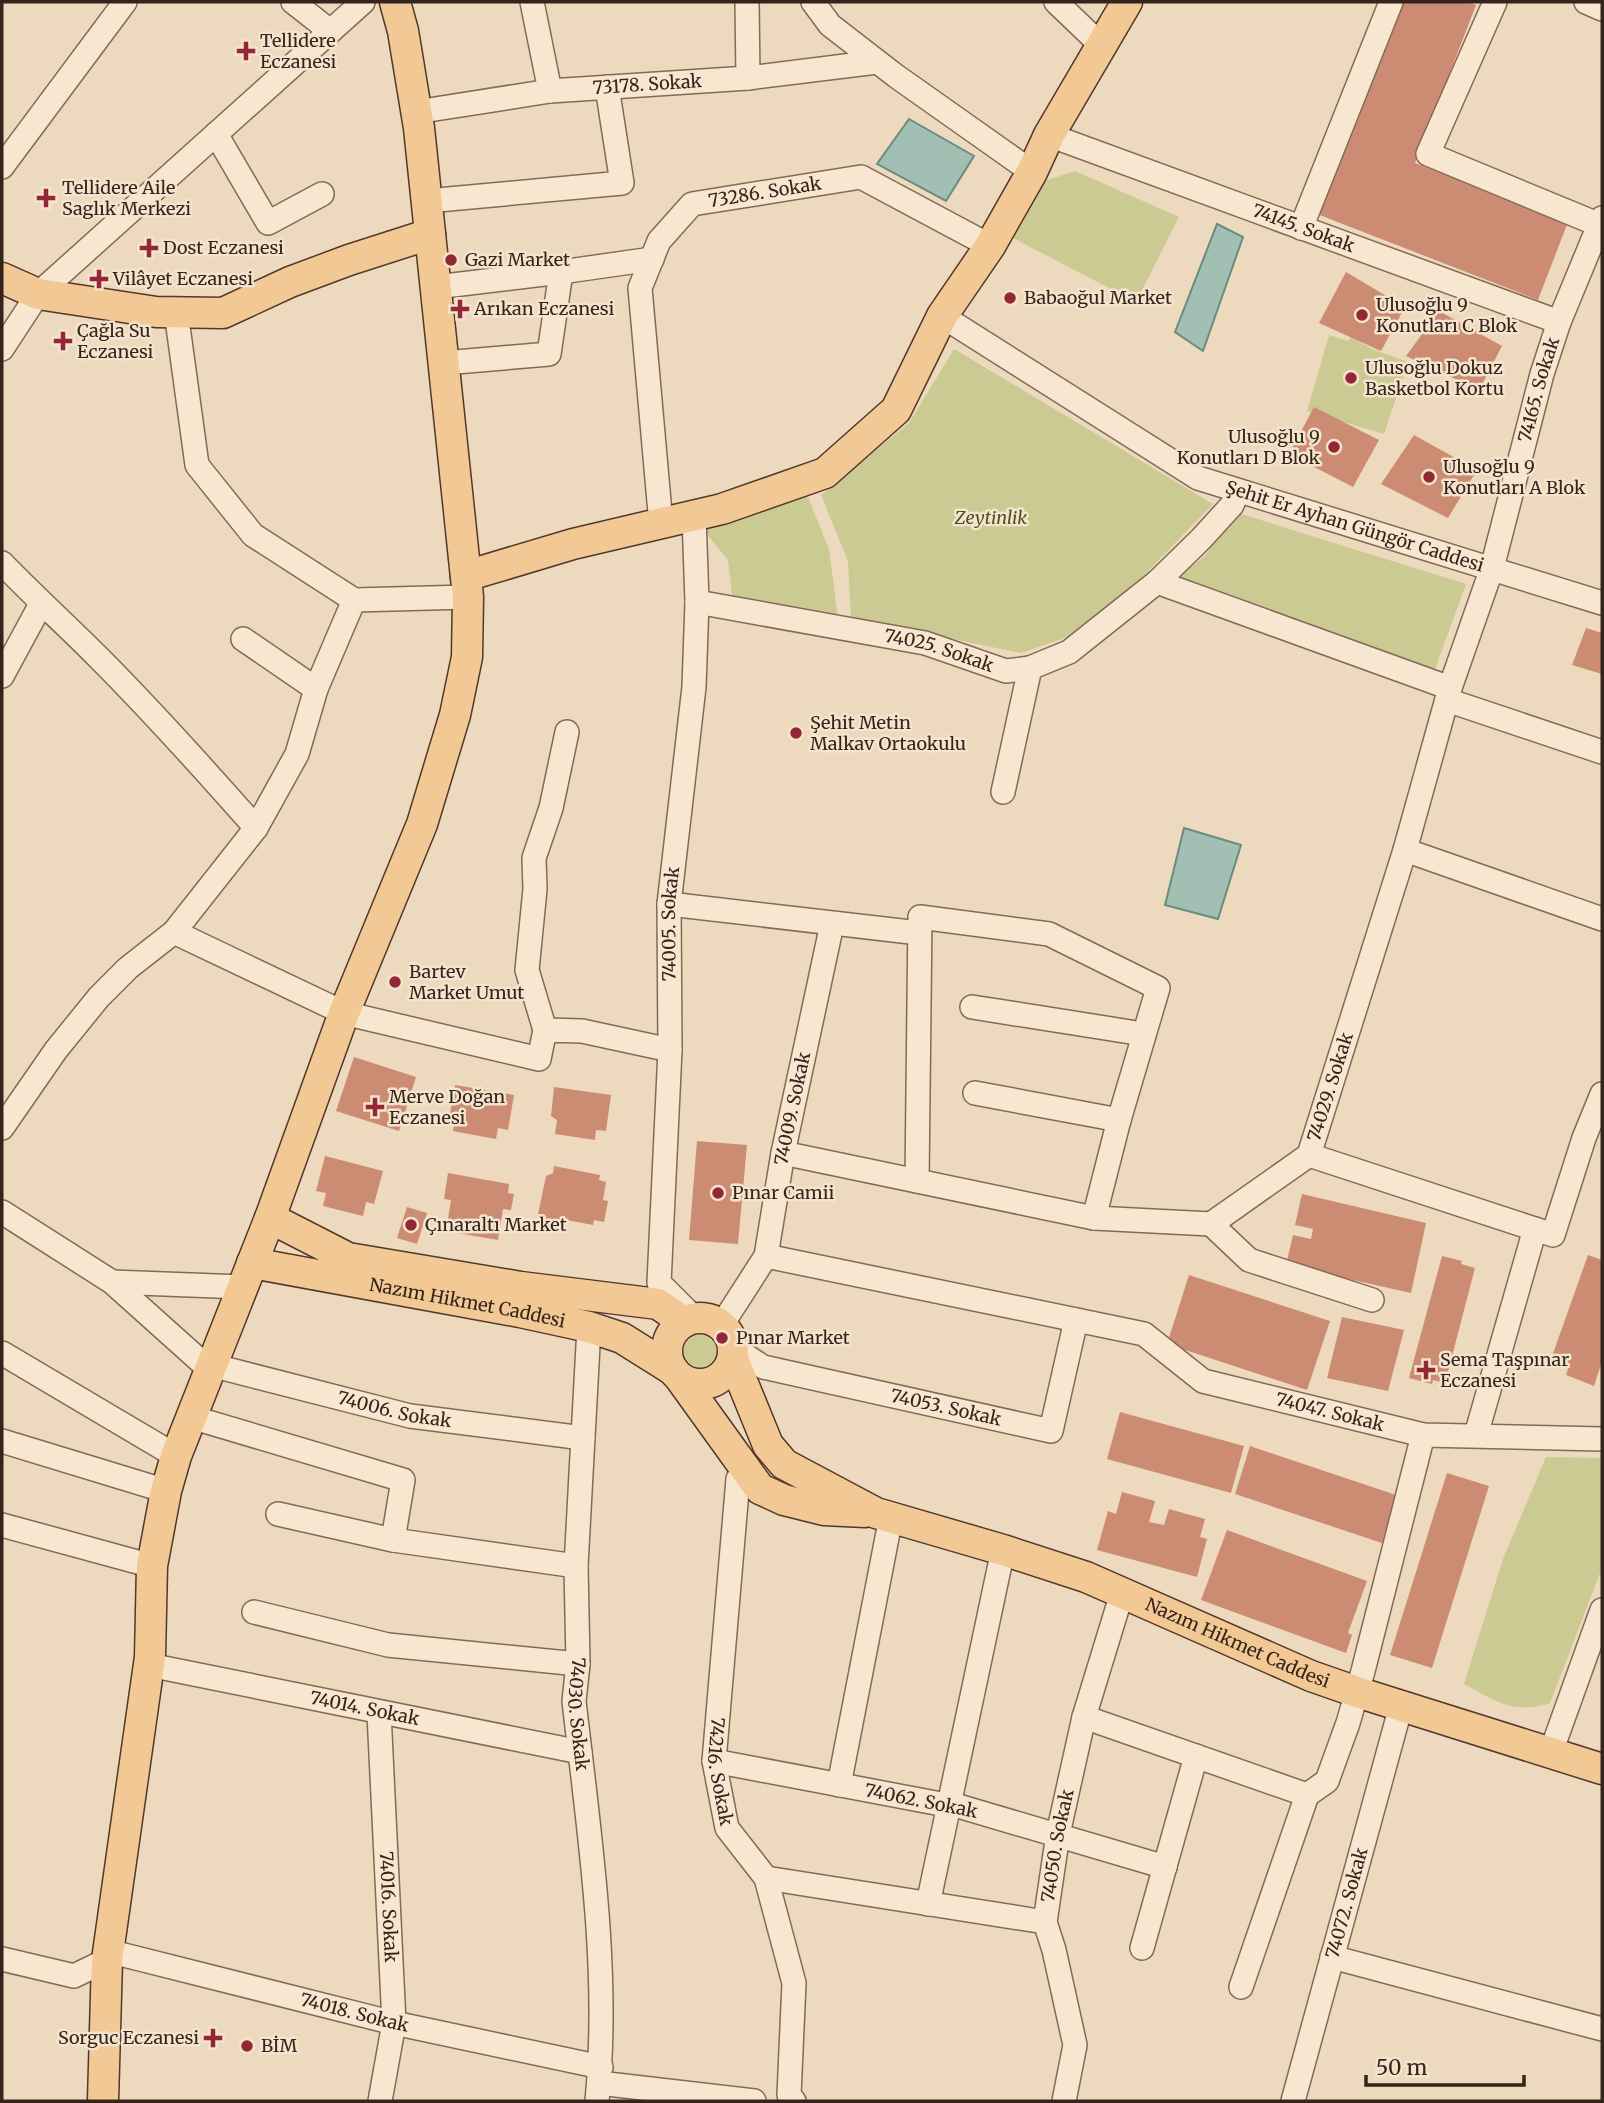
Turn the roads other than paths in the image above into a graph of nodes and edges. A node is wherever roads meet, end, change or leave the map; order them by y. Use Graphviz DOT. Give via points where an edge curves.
graph roads {
  1 [pos="125,2"];
  2 [pos="293,2"];
  3 [pos="363,2"];
  4 [pos="394,2"];
  5 [pos="532,2"];
  6 [pos="747,2"];
  7 [pos="813,2"];
  8 [pos="1056,2"];
  9 [pos="1127,2"];
  10 [pos="1391,2"];
  11 [pos="1495,2"];
  12 [pos="1586,2"];
  13 [pos="1602,9"];
  14 [pos="330,31"];
  15 [pos="1102,46"];
  16 [pos="877,62"];
  17 [pos="748,78"];
  18 [pos="607,87"];
  19 [pos="550,91"];
  20 [pos="416,111"];
  21 [pos="216,134"];
  22 [pos="1049,135"];
  23 [pos="10,138"];
  24 [pos="2,167"];
  25 [pos="1032,172"];
  26 [pos="322,194"];
  27 [pos="427,201"];
  28 [pos="1601,222"];
  29 [pos="1301,228"];
  30 [pos="430,234"];
  31 [pos="989,246"];
  32 [pos="652,259"];
  33 [pos="561,272"];
  34 [pos="2,278"];
  35 [pos="436,287"];
  36 [pos="38,294"];
  37 [pos="176,312"];
  38 [pos="942,316"];
  39 [pos="1559,322"];
  40 [pos="2,349"];
  41 [pos="444,363"];
  42 [pos="1238,491"];
  43 [pos="694,516"];
  44 [pos="661,523"];
  45 [pos="2,563"];
  46 [pos="1492,568"];
  47 [pos="1157,582"];
  48 [pos="467,586"];
  49 [pos="354,600"];
  50 [pos="697,602"];
  51 [pos="1602,603"];
  52 [pos="41,604"];
  53 [pos="243,639"];
  54 [pos="1030,668"];
  55 [pos="2,676"];
  56 [pos="316,690"];
  57 [pos="1448,694"];
  58 [pos="567,732"];
  59 [pos="1602,752"];
  60 [pos="1003,792"];
  61 [pos="256,828"];
  62 [pos="1405,850"];
  63 [pos="669,904"];
  64 [pos="1602,919"];
  65 [pos="832,924"];
  66 [pos="920,925"];
  67 [pos="174,932"];
  68 [pos="972,1007"];
  69 [pos="344,1013"];
  70 [pos="545,1030"];
  71 [pos="1143,1034"];
  72 [pos="670,1050"];
  73 [pos="975,1093"];
  74 [pos="1602,1094"];
  75 [pos="1119,1120"];
  76 [pos="2,1128"];
  77 [pos="783,1153"];
  78 [pos="1309,1155"];
  79 [pos="917,1181"];
  80 [pos="2,1212"];
  81 [pos="1094,1217"];
  82 [pos="270,1218"];
  83 [pos="1211,1224"];
  84 [pos="1544,1232"];
  85 [pos="766,1256"];
  86 [pos="248,1275"];
  87 [pos="112,1282"];
  88 [pos="1372,1300"];
  89 [pos="1076,1320"];
  90 [pos="589,1327"];
  91 [pos="713,1335"];
  92 [pos="2,1353"];
  93 [pos="210,1367"];
  94 [pos="676,1374"];
  95 [pos="191,1417"];
  96 [pos="1423,1435"];
  97 [pos="1476,1435"];
  98 [pos="583,1438"];
  99 [pos="1602,1439"];
  100 [pos="2,1441"];
  101 [pos="176,1456"];
  102 [pos="747,1471"];
  103 [pos="166,1491"];
  104 [pos="278,1514"];
  105 [pos="883,1515"];
  106 [pos="2,1525"];
  107 [pos="393,1540"];
  108 [pos="1003,1550"];
  109 [pos="152,1566"];
  110 [pos="576,1566"];
  111 [pos="1122,1593"];
  112 [pos="1602,1610"];
  113 [pos="254,1612"];
  114 [pos="578,1664"];
  115 [pos="149,1665"];
  116 [pos="1357,1692"];
  117 [pos="1401,1706"];
  118 [pos="379,1713"];
  119 [pos="1084,1717"];
  120 [pos="580,1752"];
  121 [pos="1551,1752"];
  122 [pos="1196,1756"];
  123 [pos="714,1761"];
  124 [pos="1602,1769"];
  125 [pos="839,1785"];
  126 [pos="1307,1795"];
  127 [pos="948,1803"];
  128 [pos="1058,1834"];
  129 [pos="1165,1867"];
  130 [pos="765,1878"];
  131 [pos="928,1904"];
  132 [pos="1045,1922"];
  133 [pos="1142,1948"];
  134 [pos="107,1956"];
  135 [pos="1332,1957"];
  136 [pos="2,1959"];
  137 [pos="1241,1987"];
  138 [pos="394,2023"];
  139 [pos="1602,2029"];
  140 [pos="599,2084"];
  141 [pos="103,2101"];
  142 [pos="380,2101"];
  143 [pos="754,2101"];
  144 [pos="794,2101"];
  145 [pos="1064,2101"];
  146 [pos="1293,2101"];
  1 -- 23 [label="street"];
  2 -- 14 [label="street"];
  3 -- 14 [label="street"];
  4 -- 20 [label="main road"];
  5 -- 19 [label="street"];
  6 -- 17 [label="street"];
  7 -- 16 [label="street" via="830,25"];
  8 -- 15 [label="street"];
  9 -- 15 [label="main road"];
  10 -- 29 [label="street"];
  11 -- 28 [label="street" via="1429,153"];
  12 -- 13 [label="street"];
  14 -- 21 [label="street"];
  15 -- 22 [label="main road"];
  16 -- 17 [label="street, 73178. Sokak"];
  16 -- 25 [label="street"];
  17 -- 18 [label="street, 73178. Sokak"];
  18 -- 19 [label="street, 73178. Sokak"];
  18 -- 27 [label="street" via="622,183"];
  19 -- 20 [label="street, 73178. Sokak"];
  20 -- 27 [label="main road"];
  21 -- 26 [label="street" via="268,223"];
  21 -- 36 [label="street"];
  22 -- 25 [label="main road"];
  22 -- 29 [label="street, 74145. Sokak"];
  23 -- 24 [label="street"];
  25 -- 31 [label="main road"];
  27 -- 30 [label="main road"];
  28 -- 39 [label="street, 74165. Sokak"];
  29 -- 39 [label="street, 74145. Sokak"];
  30 -- 35 [label="main road"];
  30 -- 37 [label="main road" via="290,282 223,313"];
  31 -- 32 [label="street, 73286. Sokak" via="861,177 692,204 659,241"];
  31 -- 38 [label="main road"];
  32 -- 33 [label="street"];
  32 -- 44 [label="street, 73286. Sokak" via="639,288"];
  33 -- 35 [label="street"];
  33 -- 41 [label="street" via="549,354"];
  34 -- 36 [label="main road"];
  35 -- 41 [label="main road"];
  36 -- 37 [label="main road"];
  36 -- 40 [label="street"];
  37 -- 49 [label="street" via="197,465 253,535"];
  38 -- 42 [label="street, Şehit Er Ayhan Güngör Caddesi" via="1198,478"];
  38 -- 43 [label="main road" via="896,410 825,472"];
  39 -- 46 [label="street, 74165. Sokak"];
  41 -- 48 [label="main road"];
  42 -- 46 [label="street, Şehit Er Ayhan Güngör Caddesi"];
  42 -- 47 [label="street, 74025. Sokak" via="1201,539"];
  43 -- 44 [label="main road"];
  43 -- 50 [label="street, 74005. Sokak"];
  44 -- 48 [label="main road" via="573,544"];
  45 -- 52 [label="street"];
  46 -- 51 [label="street, Şehit Er Ayhan Güngör Caddesi"];
  46 -- 57 [label="street, 74029. Sokak"];
  47 -- 54 [label="street, 74025. Sokak" via="1069,652"];
  47 -- 57 [label="street"];
  48 -- 49 [label="street"];
  48 -- 69 [label="main road" via="467,657 455,715 422,824"];
  49 -- 56 [label="street"];
  50 -- 54 [label="street, 74025. Sokak" via="925,643 1006,671"];
  50 -- 63 [label="street, 74005. Sokak" via="694,687"];
  52 -- 55 [label="street"];
  52 -- 61 [label="street" via="151,712"];
  53 -- 56 [label="street"];
  54 -- 60 [label="street"];
  56 -- 61 [label="street" via="297,754"];
  57 -- 59 [label="street"];
  57 -- 62 [label="street, 74029. Sokak"];
  58 -- 70 [label="street" via="551,808 534,858 527,970"];
  61 -- 67 [label="street"];
  62 -- 64 [label="street"];
  62 -- 78 [label="street, 74029. Sokak"];
  63 -- 65 [label="street"];
  63 -- 72 [label="street, 74005. Sokak"];
  65 -- 66 [label="street"];
  65 -- 77 [label="street, 74009. Sokak"];
  66 -- 71 [label="street" via="1049,934 1158,988"];
  66 -- 79 [label="street"];
  67 -- 69 [label="street"];
  67 -- 76 [label="street" via="99,998 56,1049"];
  68 -- 71 [label="street"];
  69 -- 70 [label="street" via="539,1059"];
  69 -- 82 [label="main road"];
  70 -- 72 [label="street" via="582,1031"];
  71 -- 75 [label="street"];
  72 -- 91 [label="street, 74005. Sokak" via="659,1283"];
  73 -- 75 [label="street"];
  74 -- 84 [label="street"];
  75 -- 81 [label="street"];
  77 -- 79 [label="street"];
  77 -- 85 [label="street, 74009. Sokak"];
  78 -- 83 [label="street, 74029. Sokak"];
  78 -- 84 [label="street"];
  79 -- 81 [label="street"];
  80 -- 87 [label="street"];
  81 -- 83 [label="street"];
  82 -- 86 [label="main road"];
  82 -- 91 [label="main road, Nazım Hikmet Caddesi" via="348,1258 659,1304"];
  83 -- 88 [label="street" via="1249,1260"];
  84 -- 97 [label="street"];
  85 -- 89 [label="street, 74047. Sokak"];
  85 -- 91 [label="street, 74009. Sokak"];
  86 -- 87 [label="street"];
  86 -- 90 [label="main road, Nazım Hikmet Caddesi" via="520,1312"];
  86 -- 93 [label="main road"];
  87 -- 93 [label="street"];
  89 -- 91 [label="street, 74053. Sokak" via="1051,1431 763,1367"];
  89 -- 96 [label="street, 74047. Sokak" via="1144,1334 1203,1381"];
  90 -- 94 [label="main road, Nazım Hikmet Caddesi" via="622,1338"];
  90 -- 98 [label="street, 74030. Sokak"];
  91 -- 94 [label="main road" via="670,1338 667,1349"];
  91 -- 94 [label="main road" via="721,1377 701,1384"];
  91 -- 105 [label="main road, Nazım Hikmet Caddesi" via="768,1445 784,1464"];
  92 -- 101 [label="street"];
  93 -- 95 [label="main road"];
  93 -- 98 [label="street, 74006. Sokak" via="410,1416"];
  94 -- 102 [label="main road, Nazım Hikmet Caddesi"];
  95 -- 101 [label="main road"];
  95 -- 107 [label="street" via="403,1480"];
  96 -- 97 [label="street, 74047. Sokak"];
  96 -- 116 [label="street"];
  97 -- 99 [label="street, 74047. Sokak"];
  98 -- 110 [label="street, 74030. Sokak"];
  100 -- 103 [label="street"];
  101 -- 103 [label="main road"];
  102 -- 105 [label="main road, Nazım Hikmet Caddesi" via="760,1489 784,1500 824,1510"];
  102 -- 123 [label="street, 74216. Sokak" via="738,1479"];
  103 -- 109 [label="main road"];
  104 -- 107 [label="street"];
  105 -- 108 [label="main road, Nazım Hikmet Caddesi"];
  105 -- 125 [label="street"];
  106 -- 109 [label="street"];
  107 -- 110 [label="street"];
  108 -- 111 [label="main road, Nazım Hikmet Caddesi"];
  108 -- 127 [label="street"];
  109 -- 115 [label="main road"];
  110 -- 114 [label="street, 74030. Sokak"];
  111 -- 116 [label="main road, Nazım Hikmet Caddesi"];
  111 -- 119 [label="street, 74050. Sokak"];
  112 -- 121 [label="street"];
  113 -- 114 [label="street" via="388,1645"];
  114 -- 120 [label="street, 74030. Sokak" via="574,1701"];
  115 -- 118 [label="street, 74014. Sokak"];
  115 -- 134 [label="main road"];
  116 -- 117 [label="main road, Nazım Hikmet Caddesi"];
  116 -- 126 [label="street" via="1327,1781"];
  117 -- 121 [label="main road, Nazım Hikmet Caddesi"];
  117 -- 135 [label="street, 74072. Sokak"];
  118 -- 120 [label="street, 74014. Sokak"];
  118 -- 138 [label="street, 74016. Sokak"];
  119 -- 122 [label="street"];
  119 -- 128 [label="street, 74050. Sokak"];
  120 -- 140 [label="street, 74030. Sokak" via="601,1954"];
  121 -- 124 [label="main road, Nazım Hikmet Caddesi"];
  122 -- 126 [label="street"];
  122 -- 129 [label="street"];
  123 -- 125 [label="street, 74062. Sokak"];
  123 -- 130 [label="street, 74216. Sokak" via="727,1828"];
  125 -- 127 [label="street, 74062. Sokak"];
  126 -- 137 [label="street"];
  127 -- 128 [label="street, 74062. Sokak"];
  127 -- 131 [label="street"];
  128 -- 129 [label="street, 74062. Sokak"];
  128 -- 132 [label="street, 74050. Sokak"];
  129 -- 133 [label="street"];
  130 -- 131 [label="street"];
  130 -- 144 [label="street, 74216. Sokak" via="794,1983 789,2095"];
  131 -- 132 [label="street"];
  132 -- 145 [label="street, 74050. Sokak" via="1075,2045"];
  134 -- 136 [label="street" via="74,1976"];
  134 -- 138 [label="street, 74018. Sokak"];
  134 -- 141 [label="main road"];
  135 -- 139 [label="street"];
  135 -- 146 [label="street, 74072. Sokak"];
  138 -- 140 [label="street, 74018. Sokak"];
  138 -- 142 [label="street, 74016. Sokak"];
  140 -- 143 [label="street, 74018. Sokak"];
}
